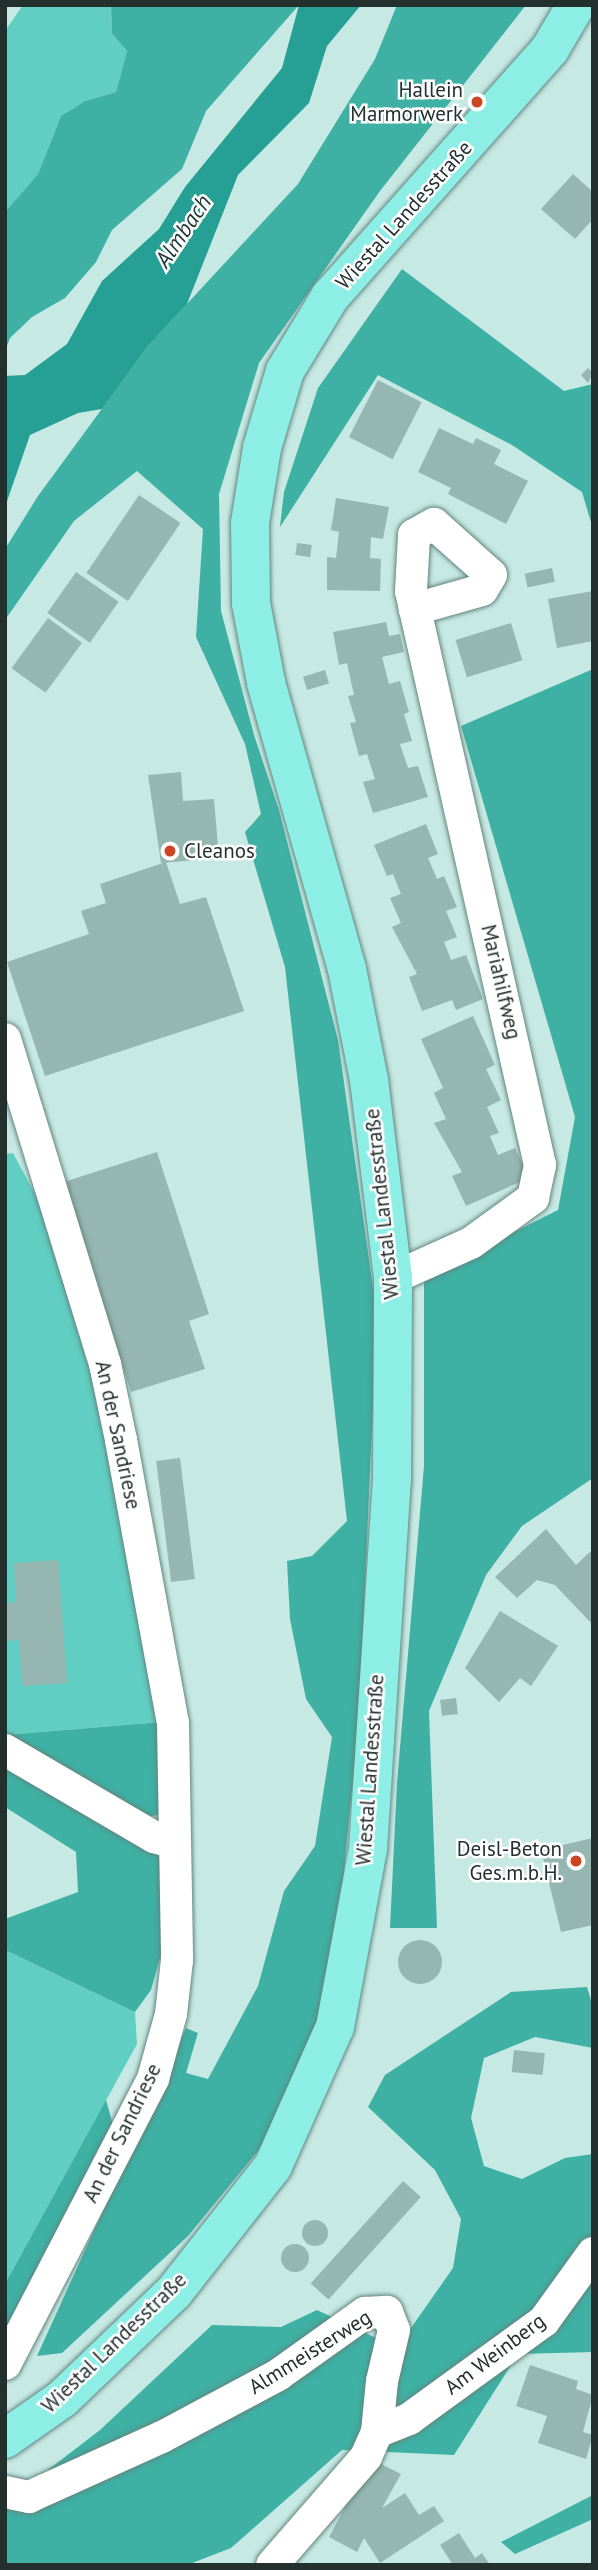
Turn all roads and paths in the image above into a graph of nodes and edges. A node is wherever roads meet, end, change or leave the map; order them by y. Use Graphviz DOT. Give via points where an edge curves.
graph roads {
  1 [pos="576,5"];
  2 [pos="415,609"];
  3 [pos="5,1040"];
  4 [pos="393,1278"];
  5 [pos="5,1750"];
  6 [pos="173,1842"];
  7 [pos="593,2253"];
  8 [pos="5,2364"];
  9 [pos="377,2432"];
  10 [pos="5,2440"];
  11 [pos="5,2492"];
  12 [pos="272,2565"];
  1 -- 4 [label="main road, Wiestal Landesstraße" via="550,49 330,297 285,371 262,448 250,523 251,603 266,682 347,969 369,1080"];
  2 -- 4 [label="street, Mariahilfweg" via="540,1166 534,1198 471,1243"];
  3 -- 6 [label="street, An der Sandriese" via="105,1364 119,1427 173,1723"];
  4 -- 10 [label="main road, Wiestal Landesstraße" via="392,1479 368,1849 335,2026 272,2166 174,2292 62,2399"];
  5 -- 6 [label="street" via="154,1837"];
  6 -- 8 [label="street, An der Sandriese" via="177,1960 171,2014 153,2079"];
  7 -- 9 [label="street, Am Weinberg" via="544,2321 397,2427"];
  9 -- 11 [label="street, Almmeisterweg" via="394,2330 387,2312 375,2309 278,2375 162,2437 29,2497"];
  9 -- 12 [label="street, Almmeisterweg" via="358,2467"];
}
